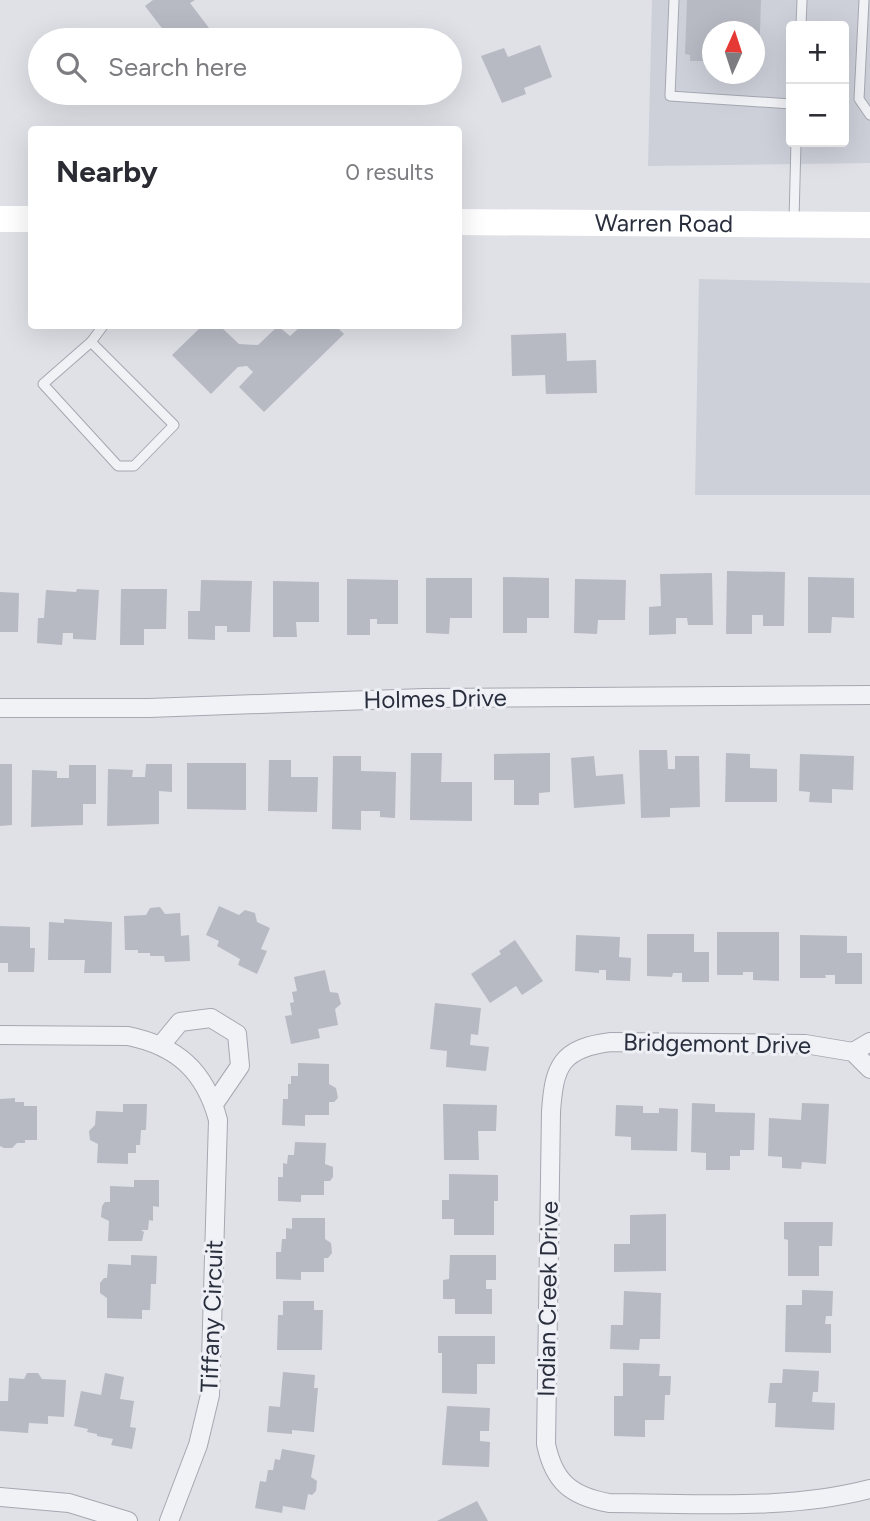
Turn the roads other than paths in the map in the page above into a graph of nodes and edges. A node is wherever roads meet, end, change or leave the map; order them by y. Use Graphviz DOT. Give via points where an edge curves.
graph roads {
  1 [pos="674,0"];
  2 [pos="802,0"];
  3 [pos="864,0"];
  4 [pos="801,21"];
  5 [pos="786,104"];
  6 [pos="870,115"];
  7 [pos="796,147"];
  8 [pos="0,219"];
  9 [pos="28,219"];
  10 [pos="462,222"];
  11 [pos="794,223"];
  12 [pos="870,225"];
  13 [pos="101,329"];
  14 [pos="91,342"];
  15 [pos="870,695"];
  16 [pos="0,708"];
  17 [pos="0,1035"];
  18 [pos="870,1042"];
  19 [pos="161,1045"];
  20 [pos="853,1052"];
  21 [pos="562,1062"];
  22 [pos="870,1069"];
  23 [pos="214,1104"];
  24 [pos="870,1489"];
  25 [pos="0,1497"];
  26 [pos="128,1521"];
  27 [pos="169,1521"];
  1 -- 5 [label="lane" via="670,96"];
  2 -- 4 [label="lane"];
  3 -- 6 [label="lane" via="859,99"];
  7 -- 11 [label="lane"];
  8 -- 9 [label="main road"];
  10 -- 11 [label="main road, Warren Road"];
  11 -- 12 [label="main road, Warren Road"];
  13 -- 14 [label="lane"];
  14 -- 14 [label="lane" via="174,425 134,466 118,466 43,384"];
  15 -- 16 [label="street, Holmes Drive" via="424,698 149,708"];
  17 -- 19 [label="street, Tiffany Circuit" via="128,1036"];
  18 -- 20 [label="street"];
  19 -- 23 [label="street, Tiffany Circuit" via="188,1064"];
  19 -- 23 [label="street" via="180,1022 211,1018 237,1034 240,1066"];
  20 -- 21 [label="street, Bridgemont Drive" via="805,1044 611,1042 578,1050"];
  20 -- 22 [label="street"];
  21 -- 24 [label="street, Indian Creek Drive" via="554,1079 551,1112 545,1444 562,1482 587,1499 609,1503 799,1502"];
  23 -- 27 [label="street, Tiffany Circuit" via="218,1120 210,1395 198,1445"];
  25 -- 26 [label="street" via="69,1503"];
}
